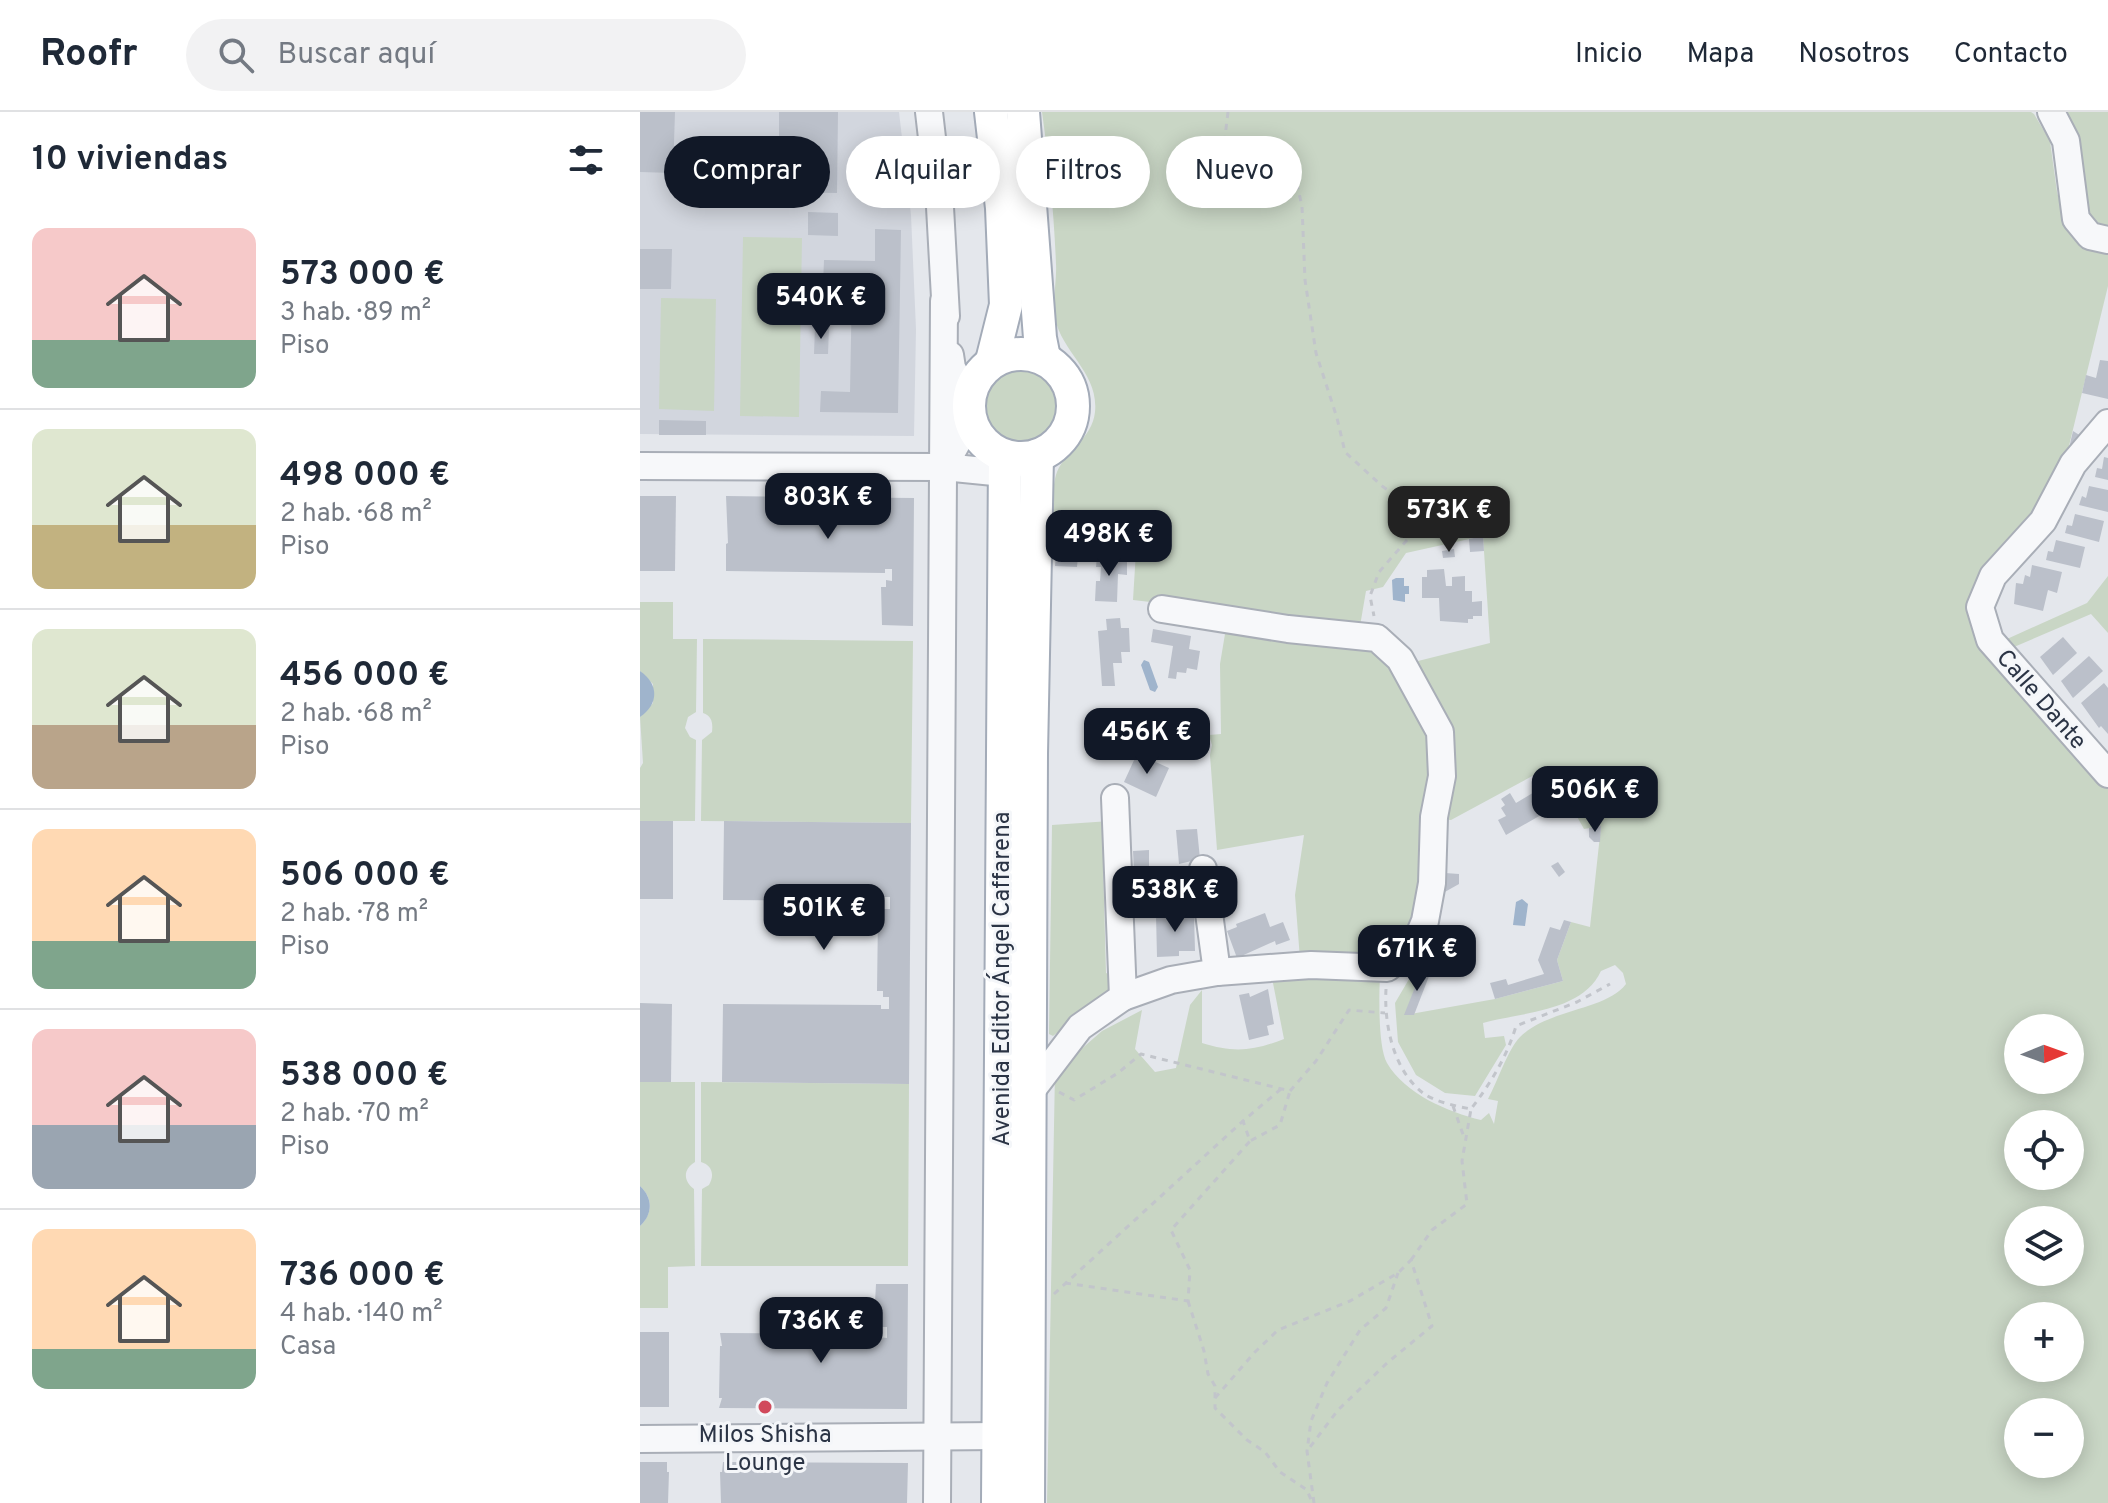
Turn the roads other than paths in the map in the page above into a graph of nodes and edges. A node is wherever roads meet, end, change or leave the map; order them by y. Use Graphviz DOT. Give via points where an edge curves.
graph roads {
  1 [pos="929,112"];
  2 [pos="991,112"];
  3 [pos="1023,112"];
  4 [pos="2051,112"];
  5 [pos="2108,240"];
  6 [pos="944,301"];
  7 [pos="1044,358"];
  8 [pos="992,361"];
  9 [pos="970,410"];
  10 [pos="2108,423"];
  11 [pos="1017,461"];
  12 [pos="640,466"];
  13 [pos="944,467"];
  14 [pos="1162,609"];
  15 [pos="2108,774"];
  16 [pos="1115,798"];
  17 [pos="1203,869"];
  18 [pos="1217,972"];
  19 [pos="1123,997"];
  20 [pos="1035,1086"];
  21 [pos="999,1436"];
  22 [pos="937,1438"];
  23 [pos="640,1439"];
  24 [pos="937,1503"];
  25 [pos="998,1503"];
  26 [pos="1028,1503"];
  1 -- 6 [label="street"];
  2 -- 8 [label="main road" via="1006,305"];
  3 -- 7 [label="main road"];
  4 -- 5 [label="street" via="2066,141 2076,219 2090,236"];
  6 -- 9 [label="street" via="952,368"];
  6 -- 13 [label="street"];
  7 -- 8 [label="main road" via="1018,353"];
  7 -- 11 [label="main road" via="1067,379 1074,409 1070,425 1051,449"];
  8 -- 9 [label="main road" via="976,377"];
  9 -- 11 [label="main road" via="983,442"];
  9 -- 13 [label="street"];
  10 -- 15 [label="street, Calle Dante" via="2073,464 2043,521 1993,576 1980,607 1990,640"];
  11 -- 13 [label="street"];
  11 -- 20 [label="main road, Avenida Editor Ángel Caffarena" via="1031,769"];
  11 -- 21 [label="main road, Avenida Editor Ángel Caffarena"];
  12 -- 13 [label="street"];
  13 -- 22 [label="street"];
  14 -- 18 [label="street, Avenida Editor Ángel Caffarena" via="1377,638 1400,659 1440,732 1442,776 1434,817 1432,883 1414,947 1387,968 1311,965"];
  16 -- 19 [label="street"];
  17 -- 18 [label="street"];
  18 -- 19 [label="street, Avenida Editor Ángel Caffarena" via="1171,980"];
  19 -- 20 [label="street, Avenida Editor Ángel Caffarena" via="1080,1027"];
  20 -- 26 [label="main road, Avenida Editor Ángel Caffarena"];
  21 -- 22 [label="street"];
  21 -- 25 [label="main road, Avenida Editor Ángel Caffarena"];
  22 -- 23 [label="street"];
  22 -- 24 [label="street"];
}
